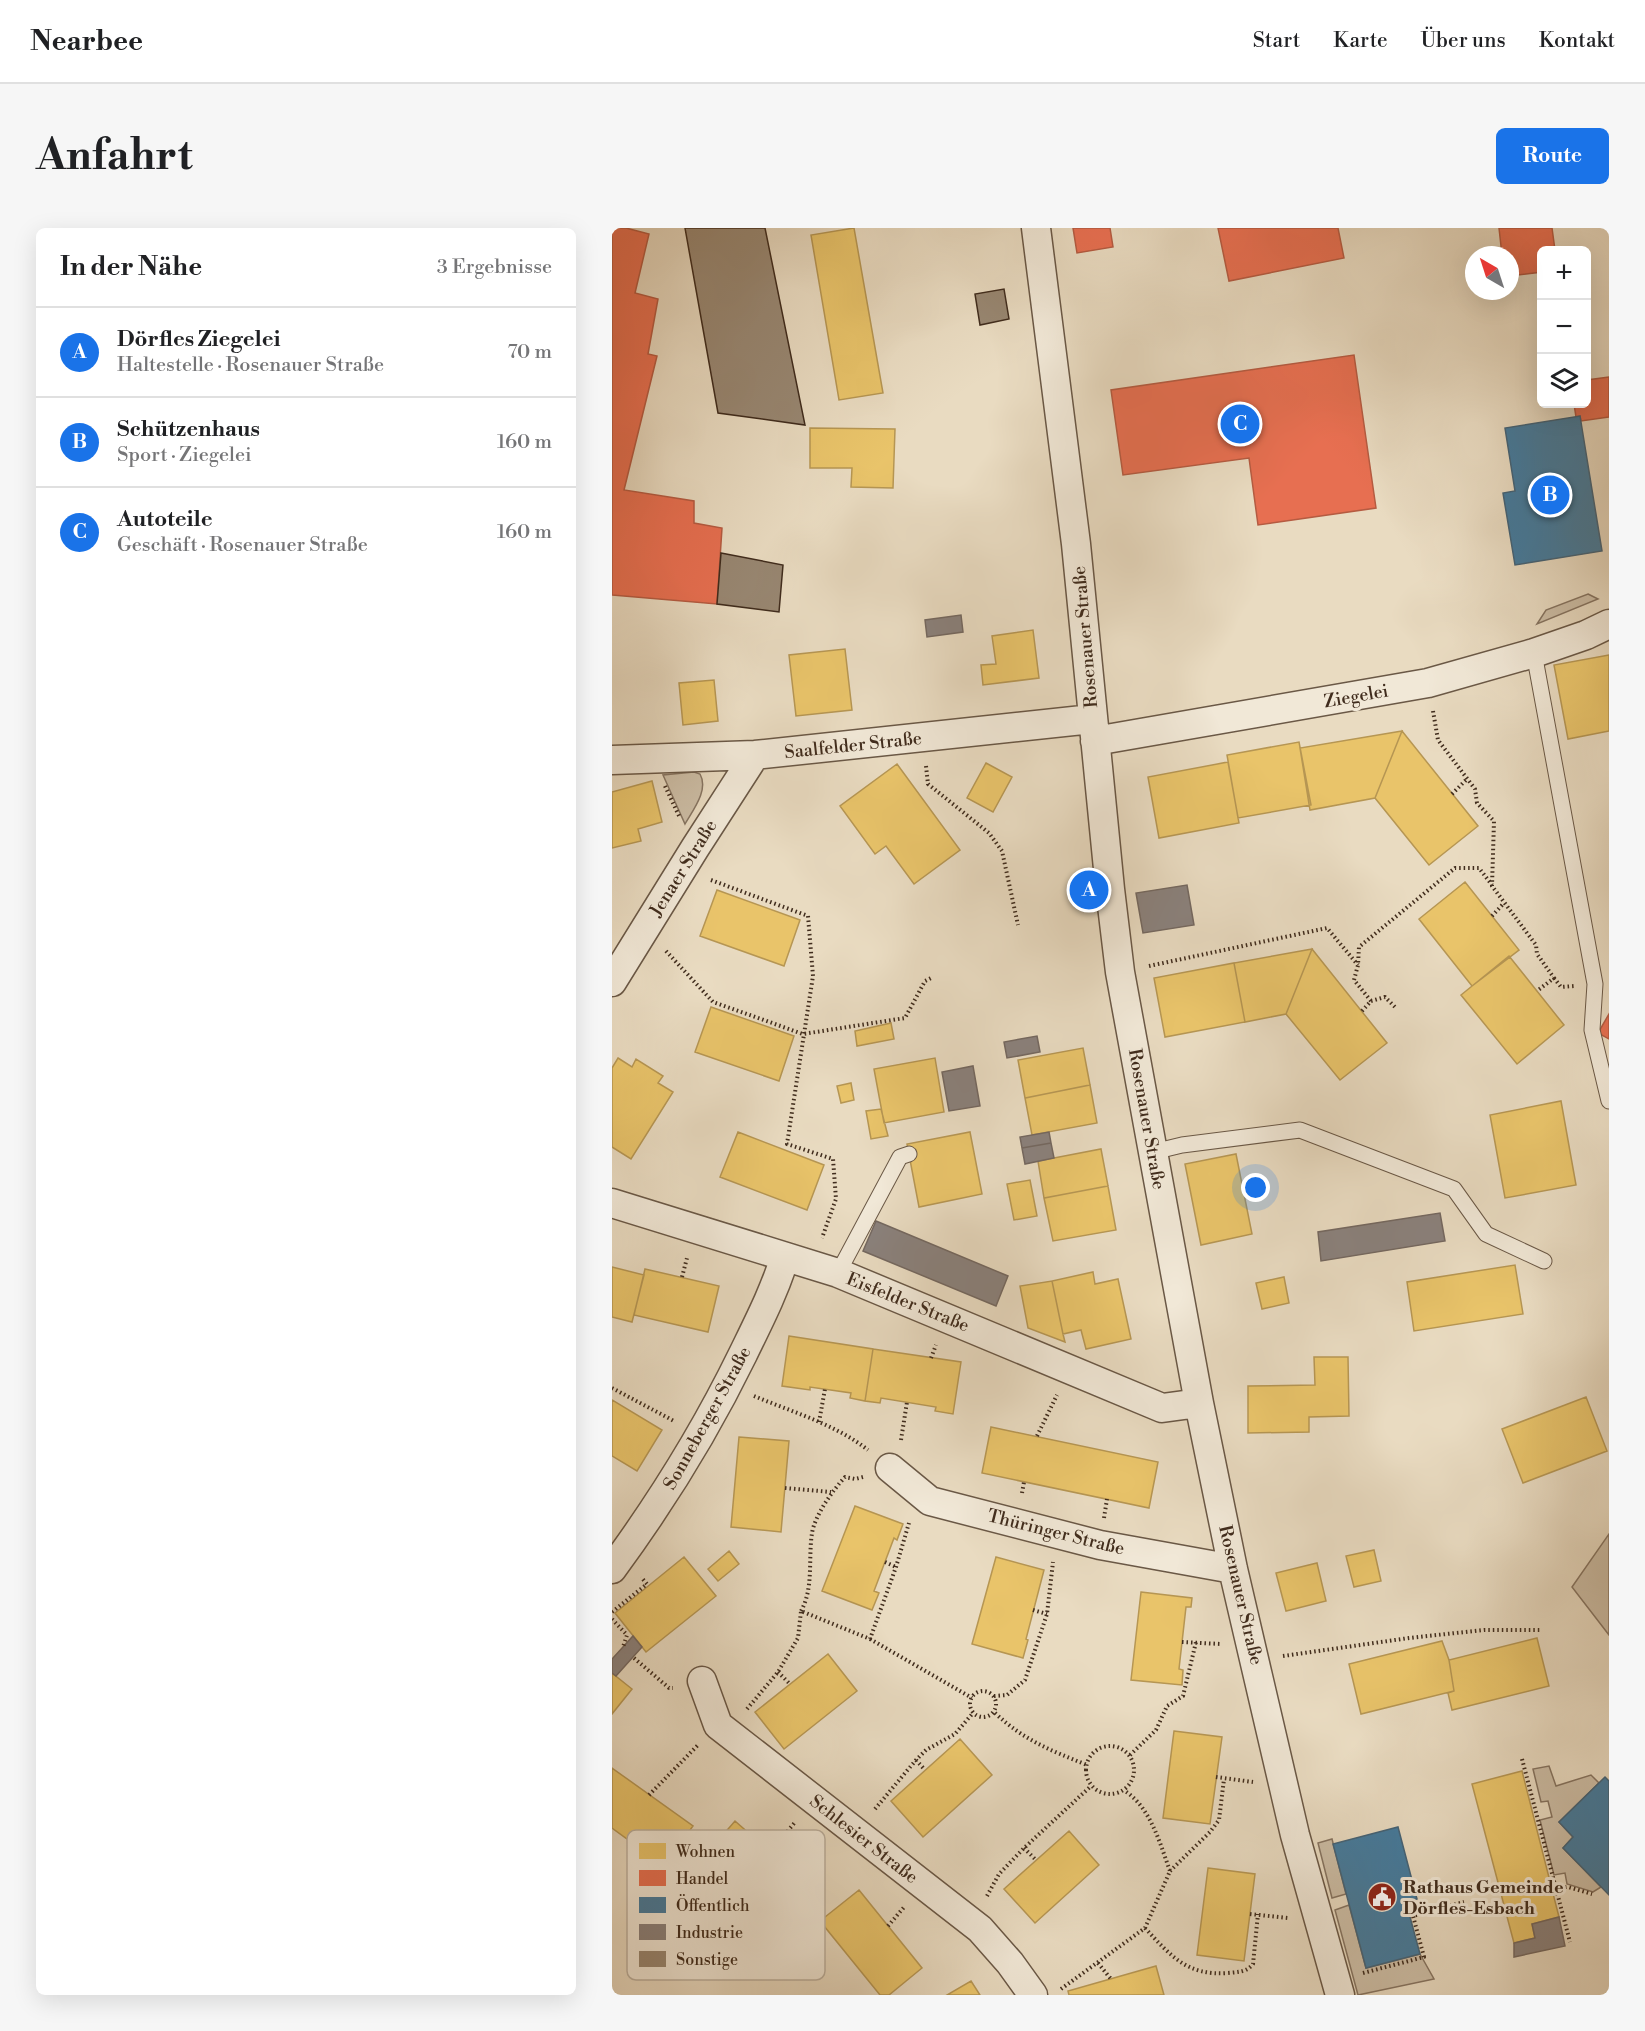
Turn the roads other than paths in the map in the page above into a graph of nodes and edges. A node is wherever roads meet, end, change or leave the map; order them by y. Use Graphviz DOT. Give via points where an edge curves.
graph roads {
  1 [pos="1036,228"];
  2 [pos="1609,624"];
  3 [pos="1534,653"];
  4 [pos="1094,730"];
  5 [pos="755,755"];
  6 [pos="612,760"];
  7 [pos="612,982"];
  8 [pos="1609,1101"];
  9 [pos="1153,1152"];
  10 [pos="909,1155"];
  11 [pos="612,1203"];
  12 [pos="784,1257"];
  13 [pos="1544,1261"];
  14 [pos="825,1269"];
  15 [pos="1199,1403"];
  16 [pos="890,1468"];
  17 [pos="612,1569"];
  18 [pos="1233,1569"];
  19 [pos="702,1681"];
  20 [pos="1338,1988"];
  21 [pos="1033,1995"];
  1 -- 4 [label="street, Rosenauer Straße" via="1076,544"];
  2 -- 3 [label="street, Ziegelei"];
  3 -- 4 [label="street, Ziegelei" via="1428,683"];
  3 -- 8 [label="lane" via="1595,984 1592,1030"];
  4 -- 5 [label="street, Saalfelder Straße" via="917,737"];
  4 -- 9 [label="street, Rosenauer Straße" via="1120,972"];
  5 -- 6 [label="street, Saalfelder Straße"];
  5 -- 7 [label="street, Jenaer Straße"];
  9 -- 13 [label="lane" via="1300,1130 1454,1189 1486,1234"];
  9 -- 15 [label="street, Rosenauer Straße"];
  10 -- 14 [label="lane" via="900,1157"];
  11 -- 12 [label="street, Eisfelder Straße"];
  12 -- 14 [label="street, Eisfelder Straße"];
  12 -- 17 [label="street, Sonneberger Straße" via="775,1288 701,1435 649,1519"];
  14 -- 15 [label="street, Eisfelder Straße" via="1162,1408"];
  15 -- 18 [label="street, Rosenauer Straße"];
  16 -- 18 [label="street, Thüringer Straße" via="930,1501 1100,1545"];
  18 -- 20 [label="street, Rosenauer Straße" via="1295,1835"];
  19 -- 21 [label="street, Schlesier Straße" via="723,1729 973,1923"];
}
